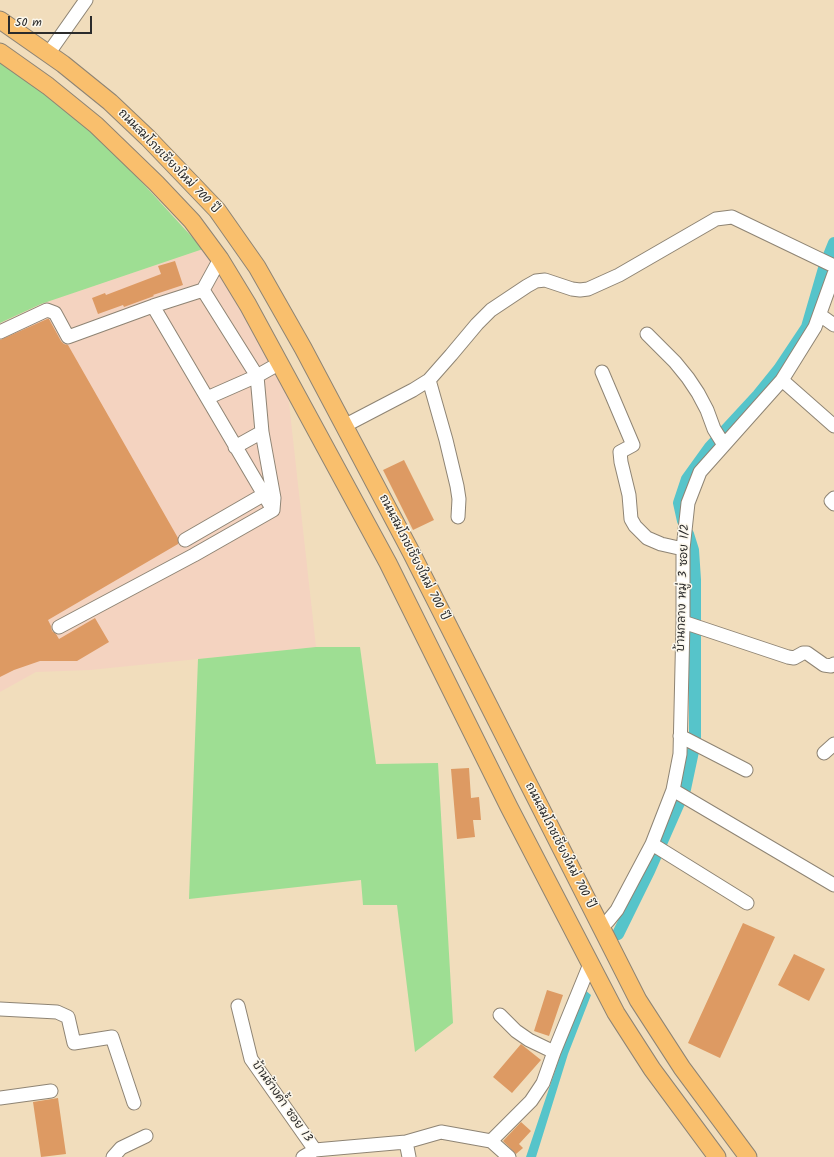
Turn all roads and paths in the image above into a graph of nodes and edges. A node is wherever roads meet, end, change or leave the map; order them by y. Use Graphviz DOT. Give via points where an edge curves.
graph roads {
  1 [pos="86,0"];
  2 [pos="0,20"];
  3 [pos="0,52"];
  4 [pos="48,54"];
  5 [pos="220,259"];
  6 [pos="834,266"];
  7 [pos="834,274"];
  8 [pos="203,290"];
  9 [pos="153,306"];
  10 [pos="820,315"];
  11 [pos="834,325"];
  12 [pos="0,332"];
  13 [pos="646,334"];
  14 [pos="280,363"];
  15 [pos="602,372"];
  16 [pos="257,376"];
  17 [pos="429,380"];
  18 [pos="782,380"];
  19 [pos="206,398"];
  20 [pos="344,426"];
  21 [pos="834,426"];
  22 [pos="262,432"];
  23 [pos="720,438"];
  24 [pos="235,447"];
  25 [pos="263,495"];
  26 [pos="273,510"];
  27 [pos="458,517"];
  28 [pos="185,540"];
  29 [pos="683,550"];
  30 [pos="683,622"];
  31 [pos="59,627"];
  32 [pos="829,664"];
  33 [pos="834,676"];
  34 [pos="680,736"];
  35 [pos="834,744"];
  36 [pos="824,753"];
  37 [pos="746,770"];
  38 [pos="673,790"];
  39 [pos="652,844"];
  40 [pos="834,885"];
  41 [pos="747,903"];
  42 [pos="601,928"];
  43 [pos="590,964"];
  44 [pos="238,1006"];
  45 [pos="0,1009"];
  46 [pos="500,1015"];
  47 [pos="554,1052"];
  48 [pos="51,1091"];
  49 [pos="0,1098"];
  50 [pos="134,1102"];
  51 [pos="146,1136"];
  52 [pos="491,1141"];
  53 [pos="406,1142"];
  54 [pos="315,1150"];
  55 [pos="113,1157"];
  56 [pos="303,1157"];
  57 [pos="409,1157"];
  58 [pos="509,1157"];
  59 [pos="716,1157"];
  60 [pos="748,1157"];
  1 -- 4 [label="street"];
  2 -- 4 [label="main road, ถนนสมโภชเชียงใหม่ 700 ปี"];
  3 -- 5 [label="main road, ถนนสมโภชเชียงใหม่ 700 ปี" via="96,125 192,221"];
  4 -- 20 [label="main road, ถนนสมโภชเชียงใหม่ 700 ปี" via="110,102 216,210 257,267"];
  5 -- 8 [label="street"];
  5 -- 14 [label="main road, ถนนสมโภชเชียงใหม่ 700 ปี"];
  6 -- 17 [label="street" via="732,217 716,219 588,290 572,289 545,280 527,286 491,310 476,324"];
  7 -- 10 [label="street, บ้านกลาง หมู่ 3 ซอย 1/2"];
  8 -- 9 [label="street"];
  8 -- 16 [label="street"];
  9 -- 12 [label="street" via="68,337 55,314 46,310"];
  9 -- 19 [label="street"];
  10 -- 11 [label="street"];
  10 -- 18 [label="street, บ้านกลาง หมู่ 3 ซอย 1/2"];
  13 -- 23 [label="street" via="688,378"];
  14 -- 16 [label="street"];
  14 -- 43 [label="main road, ถนนสมโภชเชียงใหม่ 700 ปี" via="388,563"];
  15 -- 29 [label="street" via="633,445 620,452 634,526 647,538"];
  16 -- 19 [label="street"];
  16 -- 22 [label="street"];
  17 -- 20 [label="street"];
  17 -- 27 [label="street" via="457,486"];
  18 -- 21 [label="street"];
  18 -- 23 [label="street, บ้านกลาง หมู่ 3 ซอย 1/2"];
  19 -- 24 [label="street"];
  20 -- 42 [label="main road, ถนนสมโภชเชียงใหม่ 700 ปี" via="411,552"];
  22 -- 24 [label="street"];
  22 -- 26 [label="street" via="274,498"];
  23 -- 29 [label="street, บ้านกลาง หมู่ 3 ซอย 1/2" via="700,472 688,502"];
  24 -- 25 [label="street"];
  25 -- 26 [label="street"];
  25 -- 28 [label="street"];
  26 -- 31 [label="street"];
  29 -- 30 [label="street, บ้านกลาง หมู่ 3 ซอย 1/2"];
  30 -- 32 [label="street" via="788,657 794,658 807,653"];
  30 -- 34 [label="street, บ้านกลาง หมู่ 3 ซอย 1/2"];
  32 -- 33 [label="street"];
  34 -- 37 [label="street"];
  34 -- 38 [label="street, บ้านกลาง หมู่ 3 ซอย 1/2" via="680,754"];
  35 -- 36 [label="street"];
  38 -- 39 [label="street, บ้านกลาง หมู่ 3 ซอย 1/2"];
  38 -- 40 [label="street"];
  39 -- 41 [label="street"];
  39 -- 42 [label="street, บ้านกลาง หมู่ 3 ซอย 1/2" via="617,910"];
  42 -- 60 [label="main road, ถนนสมโภชเชียงใหม่ 700 ปี" via="638,1000 682,1068"];
  43 -- 47 [label="street"];
  43 -- 59 [label="main road, ถนนสมโภชเชียงใหม่ 700 ปี" via="616,1013 652,1069"];
  44 -- 54 [label="street, บ้านช้างค้ำ ซอย 13" via="251,1059"];
  45 -- 50 [label="street" via="57,1012 68,1017 74,1043 112,1038"];
  46 -- 47 [label="street" via="529,1040"];
  47 -- 52 [label="street" via="542,1083 531,1101"];
  48 -- 49 [label="street"];
  51 -- 55 [label="street" via="121,1148"];
  52 -- 53 [label="street" via="441,1132"];
  52 -- 58 [label="street"];
  53 -- 54 [label="street"];
  53 -- 57 [label="street"];
  54 -- 56 [label="street"];
}
